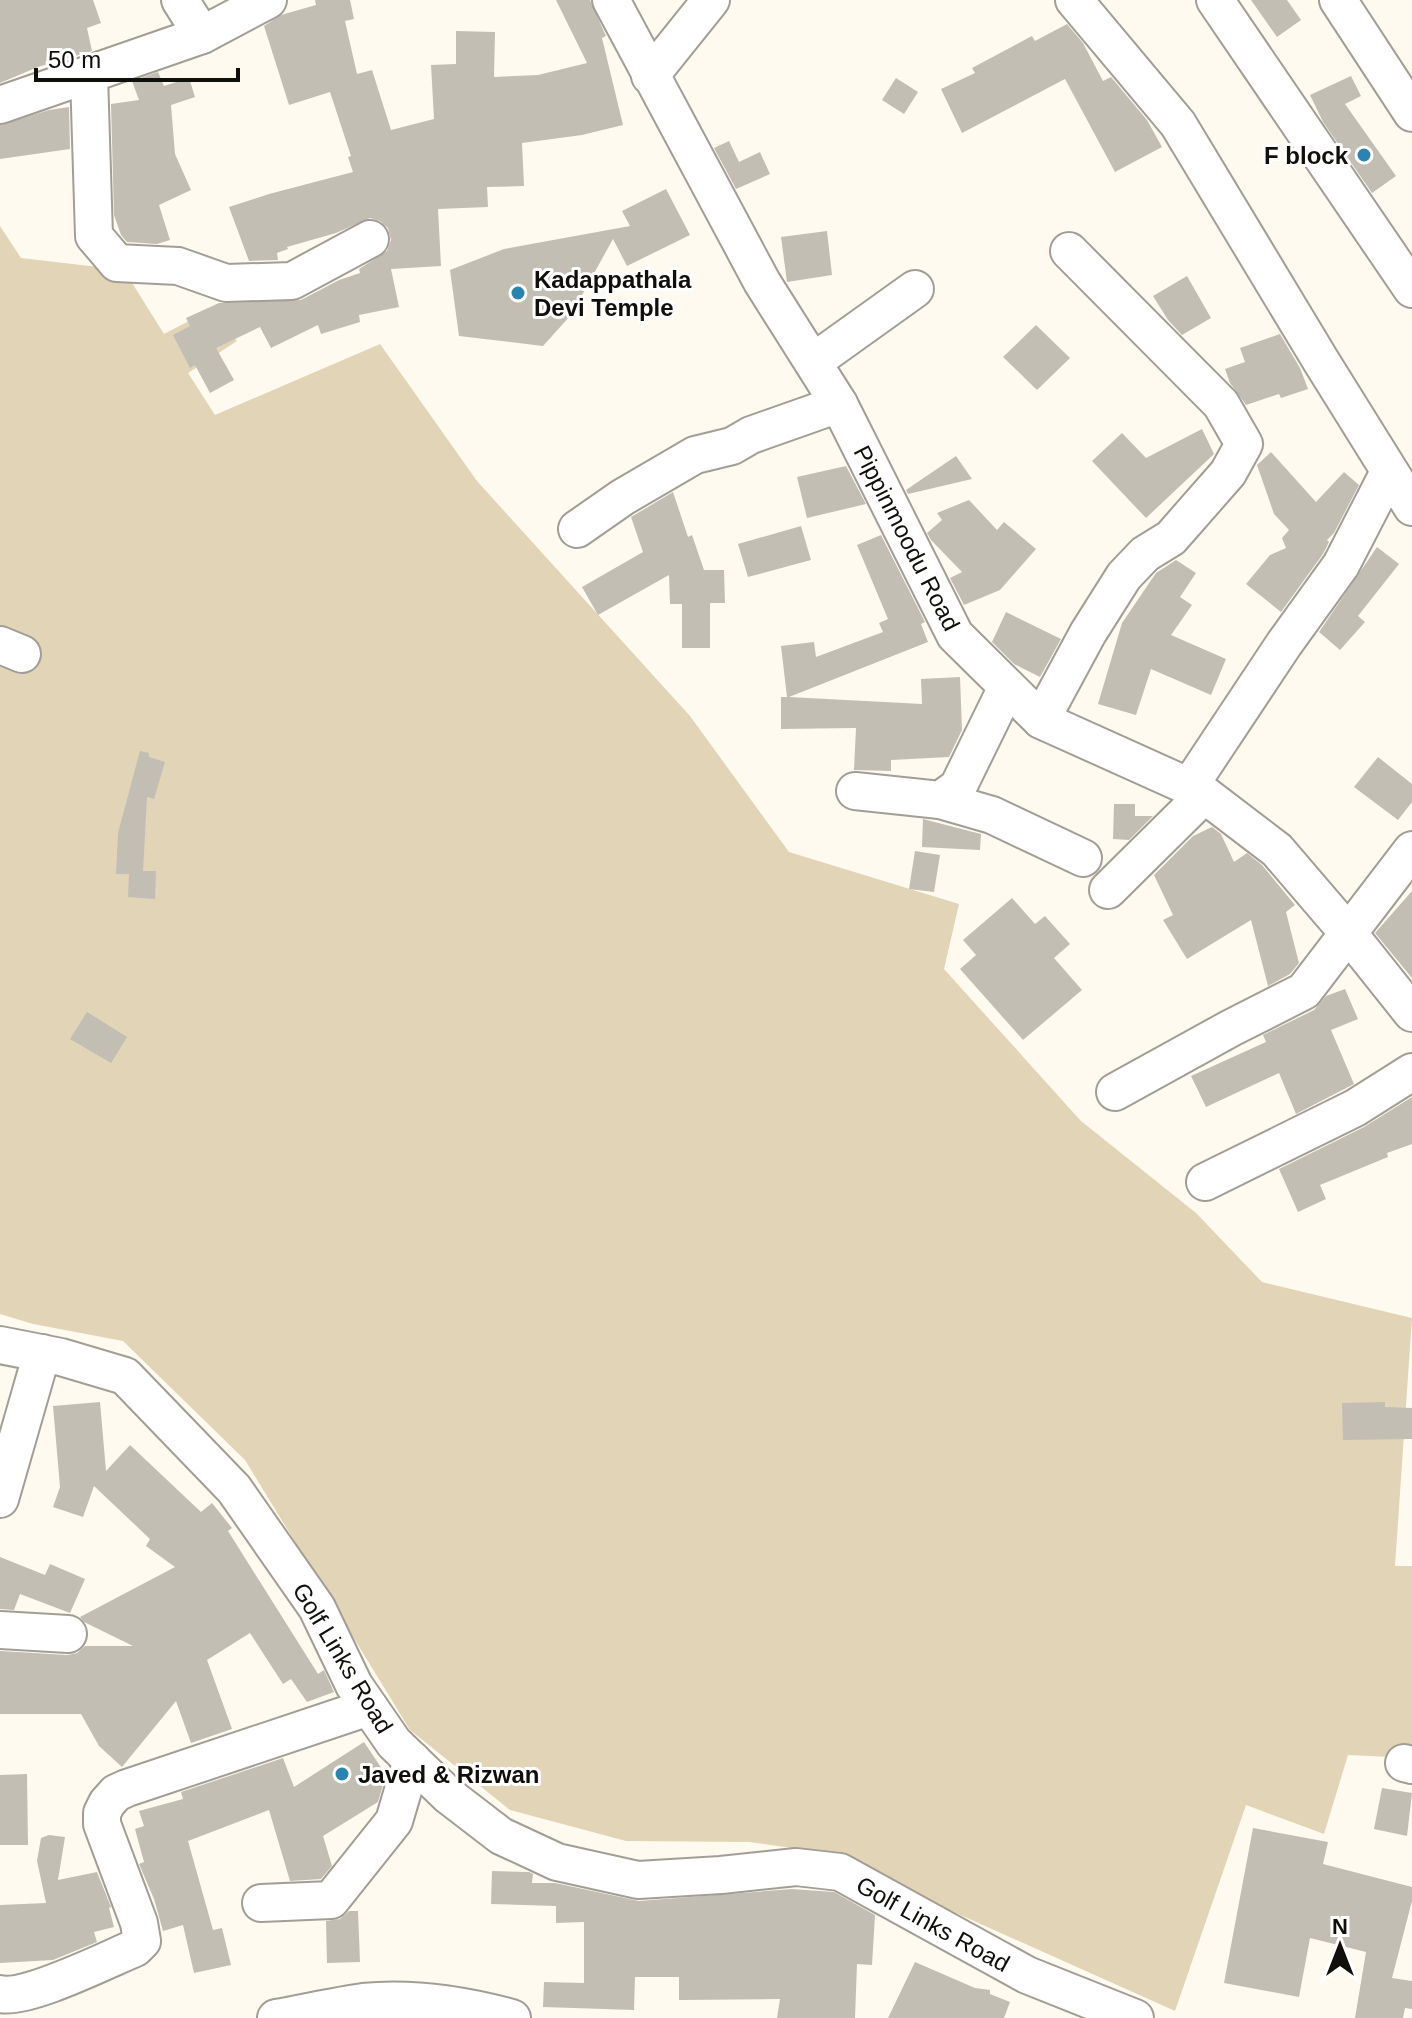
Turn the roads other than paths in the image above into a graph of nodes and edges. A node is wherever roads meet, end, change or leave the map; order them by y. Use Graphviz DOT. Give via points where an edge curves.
graph roads {
  1 [pos="180,0"];
  2 [pos="268,0"];
  3 [pos="611,0"];
  4 [pos="711,0"];
  5 [pos="1074,0"];
  6 [pos="1215,0"];
  7 [pos="1338,0"];
  8 [pos="202,35"];
  9 [pos="89,75"];
  10 [pos="650,76"];
  11 [pos="0,105"];
  12 [pos="1412,113"];
  13 [pos="370,239"];
  14 [pos="1069,251"];
  15 [pos="915,289"];
  16 [pos="1412,289"];
  17 [pos="813,362"];
  18 [pos="839,404"];
  19 [pos="1389,472"];
  20 [pos="1412,507"];
  21 [pos="577,529"];
  22 [pos="1007,687"];
  23 [pos="1041,720"];
  24 [pos="855,791"];
  25 [pos="1197,791"];
  26 [pos="940,800"];
  27 [pos="1412,850"];
  28 [pos="1083,858"];
  29 [pos="1108,890"];
  30 [pos="1349,934"];
  31 [pos="1412,1013"];
  32 [pos="1412,1072"];
  33 [pos="1115,1092"];
  34 [pos="1205,1182"];
  35 [pos="0,1345"];
  36 [pos="42,1353"];
  37 [pos="0,1499"];
  38 [pos="0,1630"];
  39 [pos="68,1634"];
  40 [pos="369,1707"];
  41 [pos="412,1760"];
  42 [pos="261,1903"];
  43 [pos="0,1994"];
  44 [pos="276,2018"];
  45 [pos="512,2018"];
  46 [pos="1135,2018"];
  1 -- 8 [label="street"];
  2 -- 8 [label="street"];
  3 -- 10 [label="street, Pippinmoodu Road"];
  4 -- 10 [label="street"];
  5 -- 19 [label="street" via="1178,124"];
  6 -- 16 [label="street"];
  7 -- 12 [label="street"];
  8 -- 9 [label="street"];
  9 -- 11 [label="street"];
  9 -- 13 [label="street" via="94,236 117,263 178,266 226,283 292,281"];
  10 -- 17 [label="street, Pippinmoodu Road" via="762,282"];
  14 -- 23 [label="street" via="1221,404 1244,444 1228,473 1171,538 1124,576"];
  15 -- 17 [label="street"];
  17 -- 18 [label="street, Pippinmoodu Road"];
  18 -- 21 [label="street" via="695,455"];
  18 -- 22 [label="street, Pippinmoodu Road" via="955,635"];
  19 -- 20 [label="street"];
  19 -- 25 [label="street" via="1341,565 1284,644"];
  22 -- 23 [label="street, Pippinmoodu Road"];
  22 -- 26 [label="street" via="958,787"];
  23 -- 25 [label="street, Pippinmoodu Road"];
  24 -- 26 [label="street"];
  25 -- 29 [label="street"];
  25 -- 30 [label="street, Pippinmoodu Road" via="1277,850"];
  26 -- 28 [label="street" via="992,815"];
  27 -- 30 [label="street"];
  30 -- 31 [label="street, Pippinmoodu Road"];
  30 -- 33 [label="street" via="1304,991"];
  32 -- 34 [label="street" via="1355,1108"];
  35 -- 36 [label="street, Golf Links Road"];
  36 -- 37 [label="street"];
  36 -- 40 [label="street, Golf Links Road" via="125,1376 234,1489 317,1608"];
  38 -- 39 [label="street"];
  40 -- 41 [label="street, Golf Links Road"];
  40 -- 43 [label="street" via="116,1793 102,1813 102,1824 142,1941 30,1991"];
  41 -- 42 [label="street" via="394,1821 331,1900"];
  41 -- 46 [label="street, Golf Links Road" via="501,1836 557,1862 638,1880 796,1867 840,1872 1027,1975"];
  44 -- 45 [label="street" via="364,2002 432,2002"];
}
